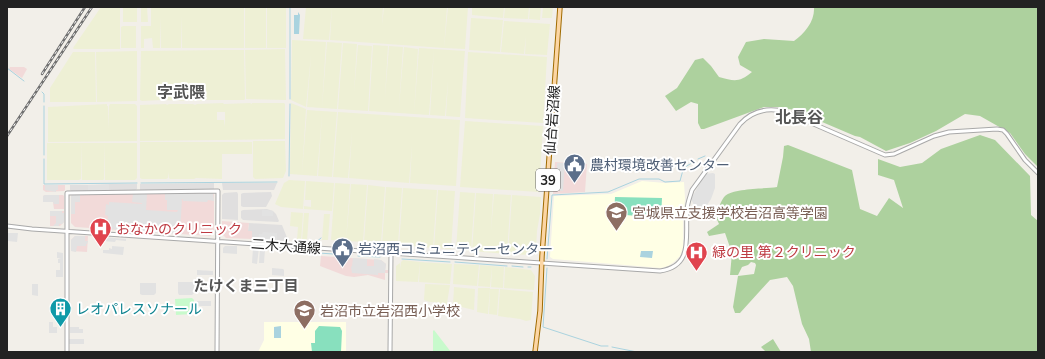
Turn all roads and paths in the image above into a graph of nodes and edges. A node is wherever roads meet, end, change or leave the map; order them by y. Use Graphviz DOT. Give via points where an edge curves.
graph roads {
  1 [pos="560,7"];
  2 [pos="1038,173"];
  3 [pos="7,226"];
  4 [pos="68,231"];
  5 [pos="218,241"];
  6 [pos="391,253"];
  7 [pos="542,263"];
  8 [pos="67,352"];
  9 [pos="217,352"];
  10 [pos="390,352"];
  11 [pos="535,352"];
  1 -- 7 [label="main road, 仙台岩沼線 / 39"];
  2 -- 7 [label="street, 二木大通線" via="1025,160 1007,134 1000,129 949,132 894,154 885,155 786,112 763,110 745,119 692,190 687,210 686,252 677,265 660,271"];
  3 -- 4 [label="street, 二木大通線"];
  4 -- 5 [label="street, 二木大通線"];
  4 -- 5 [label="street" via="68,193 218,191"];
  4 -- 8 [label="street"];
  5 -- 6 [label="street, 二木大通線"];
  5 -- 9 [label="street"];
  6 -- 7 [label="street, 二木大通線"];
  6 -- 10 [label="street"];
  7 -- 11 [label="main road, 仙台岩沼線 / 39"];
}
